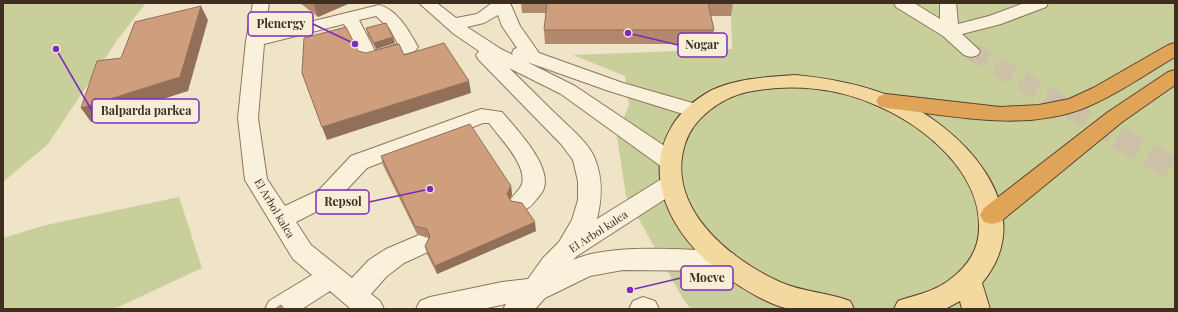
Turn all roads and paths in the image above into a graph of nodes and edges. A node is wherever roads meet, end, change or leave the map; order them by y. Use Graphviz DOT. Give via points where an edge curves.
graph roads {
  1 [pos="261,3"];
  2 [pos="502,3"];
  3 [pos="902,3"];
  4 [pos="948,3"];
  5 [pos="1040,3"];
  6 [pos="431,7"];
  7 [pos="349,17"];
  8 [pos="486,17"];
  9 [pos="460,26"];
  10 [pos="511,26"];
  11 [pos="949,32"];
  12 [pos="255,41"];
  13 [pos="1175,49"];
  14 [pos="971,51"];
  15 [pos="533,58"];
  16 [pos="1175,76"];
  17 [pos="886,102"];
  18 [pos="696,111"];
  19 [pos="670,172"];
  20 [pos="521,202"];
  21 [pos="992,215"];
  22 [pos="281,219"];
  23 [pos="419,245"];
  24 [pos="568,249"];
  25 [pos="725,262"];
  26 [pos="331,277"];
  27 [pos="968,280"];
  28 [pos="536,290"];
  29 [pos="362,302"];
  30 [pos="791,302"];
  31 [pos="279,309"];
  32 [pos="430,309"];
  33 [pos="517,309"];
  34 [pos="840,309"];
  35 [pos="908,309"];
  36 [pos="976,309"];
  1 -- 12 [label="street, El Arbol kalea"];
  2 -- 8 [label="street"];
  2 -- 10 [label="street"];
  3 -- 11 [label="street"];
  4 -- 11 [label="street"];
  5 -- 11 [label="street" via="995,20"];
  6 -- 9 [label="street"];
  7 -- 7 [label="street" via="369,58 410,47 397,26 379,10"];
  7 -- 12 [label="street"];
  8 -- 9 [label="street"];
  8 -- 10 [label="street"];
  9 -- 15 [label="street"];
  9 -- 19 [label="street" via="494,53 568,90"];
  9 -- 24 [label="street" via="569,139 584,158 590,200 584,222"];
  10 -- 15 [label="street"];
  11 -- 14 [label="street"];
  12 -- 22 [label="street, El Arbol kalea" via="248,118 256,180"];
  13 -- 17 [label="highway" via="1075,104 1039,112 1000,114"];
  15 -- 18 [label="street"];
  16 -- 21 [label="highway" via="1115,117"];
  17 -- 18 [label="main road" via="851,89 815,82 781,81 748,85 719,95"];
  17 -- 21 [label="main road" via="917,117 944,137 967,161 983,187"];
  18 -- 19 [label="main road" via="683,125 674,142"];
  19 -- 24 [label="street, El Arbol kalea"];
  19 -- 25 [label="main road" via="678,203 688,223 704,243"];
  20 -- 22 [label="street" via="533,187 533,170 495,116 481,116 358,162 327,196"];
  21 -- 27 [label="main road" via="991,238 984,260"];
  22 -- 26 [label="street, El Arbol kalea" via="302,252"];
  23 -- 29 [label="street" via="395,256 378,268"];
  24 -- 28 [label="street, El Arbol kalea" via="552,265"];
  25 -- 28 [label="street, El Arbol kalea" via="623,260 586,266"];
  25 -- 30 [label="main road"];
  26 -- 29 [label="street, El Arbol kalea"];
  26 -- 31 [label="street"];
  27 -- 35 [label="main road" via="942,298"];
  27 -- 36 [label="main road"];
  28 -- 32 [label="street, El Arbol kalea" via="502,293"];
  28 -- 33 [label="street, El Arbol kalea"];
  30 -- 34 [label="main road"];
}
